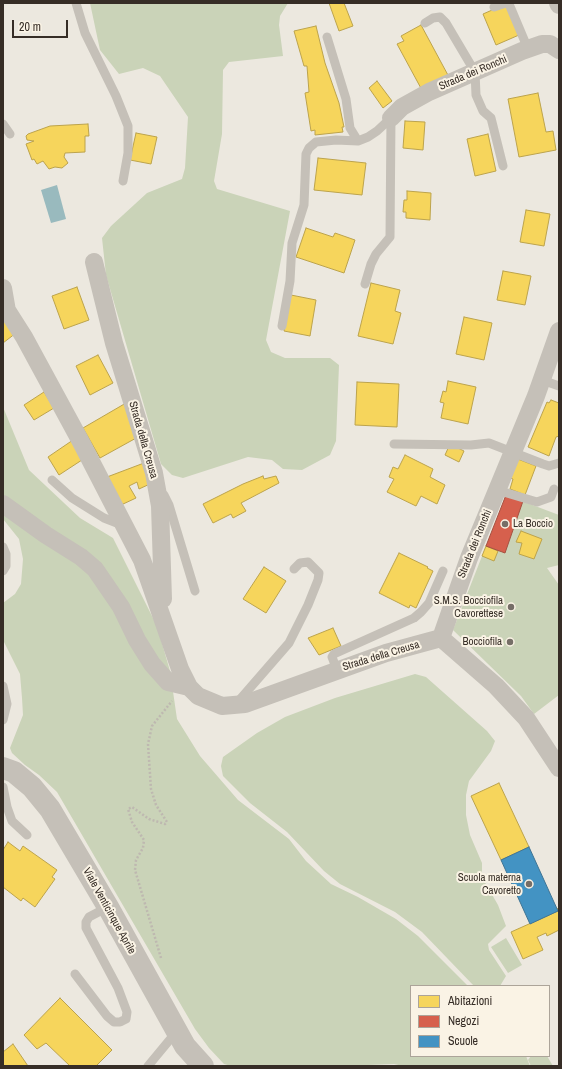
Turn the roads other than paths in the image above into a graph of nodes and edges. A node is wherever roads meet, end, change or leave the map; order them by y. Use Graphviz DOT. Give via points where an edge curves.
graph roads {
  1 [pos="76,3"];
  2 [pos="506,3"];
  3 [pos="494,8"];
  4 [pos="425,23"];
  5 [pos="327,37"];
  6 [pos="528,49"];
  7 [pos="559,50"];
  8 [pos="475,72"];
  9 [pos="391,118"];
  10 [pos="3,124"];
  11 [pos="10,134"];
  12 [pos="358,141"];
  13 [pos="503,166"];
  14 [pos="123,181"];
  15 [pos="94,262"];
  16 [pos="365,284"];
  17 [pos="3,288"];
  18 [pos="5,308"];
  19 [pos="282,326"];
  20 [pos="559,331"];
  21 [pos="542,380"];
  22 [pos="559,386"];
  23 [pos="394,444"];
  24 [pos="512,453"];
  25 [pos="559,463"];
  26 [pos="52,480"];
  27 [pos="554,489"];
  28 [pos="497,490"];
  29 [pos="158,492"];
  30 [pos="3,504"];
  31 [pos="125,526"];
  32 [pos="3,547"];
  33 [pos="294,568"];
  34 [pos="3,571"];
  35 [pos="443,571"];
  36 [pos="195,591"];
  37 [pos="164,622"];
  38 [pos="441,638"];
  39 [pos="337,670"];
  40 [pos="3,686"];
  41 [pos="189,687"];
  42 [pos="234,706"];
  43 [pos="3,720"];
  44 [pos="3,768"];
  45 [pos="559,768"];
  46 [pos="3,787"];
  47 [pos="26,835"];
  48 [pos="108,907"];
  49 [pos="74,974"];
  50 [pos="176,1031"];
  51 [pos="148,1066"];
  52 [pos="203,1066"];
  1 -- 14 [label="lane" via="85,33 128,126 128,153"];
  2 -- 3 [label="lane"];
  2 -- 6 [label="lane" via="509,4"];
  4 -- 8 [label="lane" via="440,17"];
  5 -- 12 [label="lane" via="346,99 350,128"];
  6 -- 7 [label="street, Strada dei Ronchi" via="550,44"];
  6 -- 8 [label="street, Strada dei Ronchi"];
  8 -- 9 [label="street, Strada dei Ronchi" via="429,92 402,107"];
  8 -- 13 [label="lane" via="476,95 483,111 491,118"];
  9 -- 12 [label="lane" via="377,131"];
  9 -- 16 [label="lane" via="390,237 376,254"];
  10 -- 11 [label="lane"];
  12 -- 19 [label="lane" via="316,142 306,154 304,205 292,243 290,281"];
  15 -- 29 [label="street, Strada della Creusa" via="114,343"];
  17 -- 18 [label="street, Strada della Creusa"];
  18 -- 31 [label="street, Strada della Creusa" via="24,337"];
  20 -- 21 [label="street, Strada dei Ronchi"];
  21 -- 22 [label="lane"];
  21 -- 24 [label="street, Strada dei Ronchi"];
  23 -- 24 [label="lane" via="489,443"];
  24 -- 25 [label="lane" via="549,466"];
  24 -- 28 [label="street, Strada dei Ronchi"];
  26 -- 31 [label="lane" via="72,498 104,518"];
  27 -- 28 [label="lane" via="551,497 537,502"];
  28 -- 38 [label="street, Strada dei Ronchi" via="469,558"];
  29 -- 36 [label="lane" via="163,494 169,505"];
  29 -- 37 [label="street, Strada della Creusa"];
  30 -- 41 [label="street, Strada della Creusa" via="95,569 121,607 152,664 168,682"];
  31 -- 37 [label="street, Strada della Creusa" via="150,578"];
  32 -- 34 [label="lane" via="6,554 6,566"];
  33 -- 42 [label="lane" via="300,563 308,562 319,573 308,605 289,643"];
  35 -- 39 [label="lane" via="429,604 421,612 401,624 334,654 333,662"];
  37 -- 41 [label="street, Strada della Creusa"];
  38 -- 39 [label="street, Strada della Creusa"];
  38 -- 45 [label="street" via="496,686 526,718"];
  39 -- 42 [label="street, Strada della Creusa"];
  40 -- 43 [label="lane" via="7,704"];
  41 -- 42 [label="street, Strada della Creusa" via="209,702"];
  44 -- 48 [label="street, Viale Venticinque Aprile" via="14,772 32,787 50,809"];
  46 -- 47 [label="lane" via="12,821"];
  48 -- 49 [label="lane" via="89,917 86,928 118,988 127,1012 126,1019 114,1022 107,1016"];
  48 -- 50 [label="street, Viale Venticinque Aprile"];
  50 -- 51 [label="lane"];
  50 -- 52 [label="street, Viale Venticinque Aprile" via="185,1046"];
}
